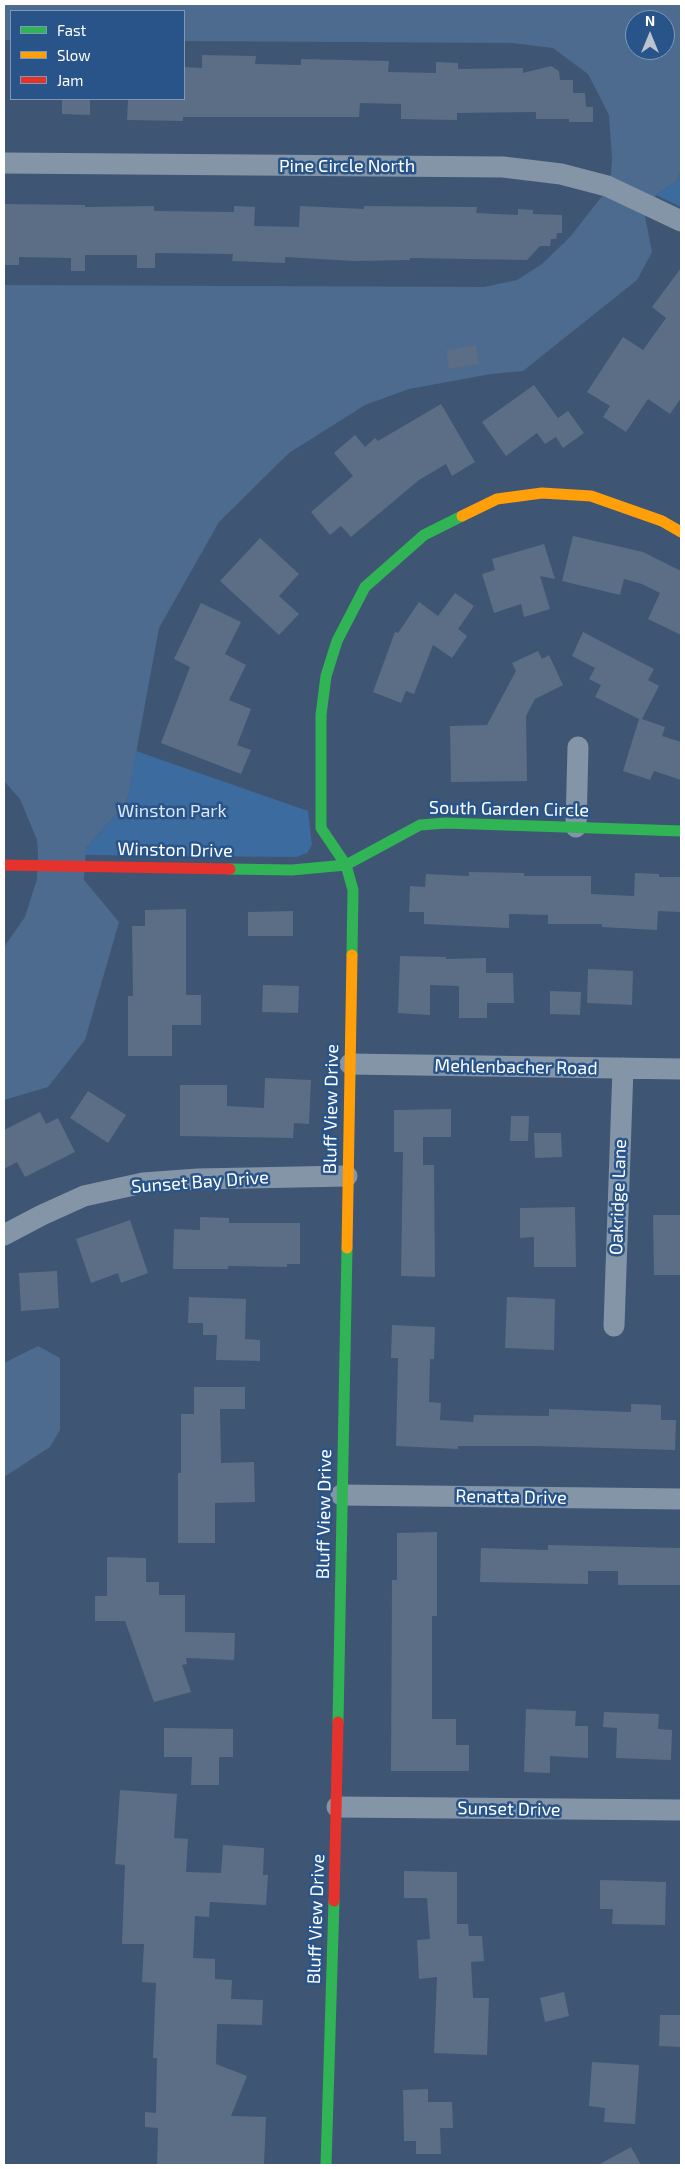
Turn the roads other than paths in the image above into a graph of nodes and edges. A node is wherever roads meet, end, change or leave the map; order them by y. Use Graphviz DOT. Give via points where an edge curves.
graph roads {
  1 [pos="4,163"];
  2 [pos="681,221"];
  3 [pos="681,532"];
  4 [pos="578,746"];
  5 [pos="576,827"];
  6 [pos="681,831"];
  7 [pos="4,865"];
  8 [pos="346,865"];
  9 [pos="350,1064"];
  10 [pos="623,1068"];
  11 [pos="681,1069"];
  12 [pos="347,1176"];
  13 [pos="4,1235"];
  14 [pos="614,1326"];
  15 [pos="341,1495"];
  16 [pos="681,1499"];
  17 [pos="337,1807"];
  18 [pos="681,1810"];
  19 [pos="326,2165"];
  1 -- 2 [label="street, Pine Circle North" via="503,167 561,174 607,186"];
  3 -- 8 [label="street, Bluff View Drive" via="662,521 591,496 542,493 497,499 424,535 366,587 337,641 326,676 321,715 321,828"];
  4 -- 5 [label="street"];
  5 -- 6 [label="street, South Garden Circle"];
  5 -- 8 [label="street, South Garden Circle" via="420,825"];
  7 -- 8 [label="street, Winston Drive" via="292,870"];
  8 -- 9 [label="street, Bluff View Drive" via="353,890"];
  9 -- 10 [label="street, Mehlenbacher Road"];
  9 -- 12 [label="street, Bluff View Drive"];
  10 -- 11 [label="street, Mehlenbacher Road"];
  10 -- 14 [label="street, Oakridge Lane"];
  12 -- 13 [label="street, Sunset Bay Drive" via="143,1183 84,1196"];
  12 -- 15 [label="street, Bluff View Drive"];
  15 -- 16 [label="street, Renatta Drive"];
  15 -- 17 [label="street, Bluff View Drive"];
  17 -- 18 [label="street, Sunset Drive"];
  17 -- 19 [label="street, Bluff View Drive"];
}
